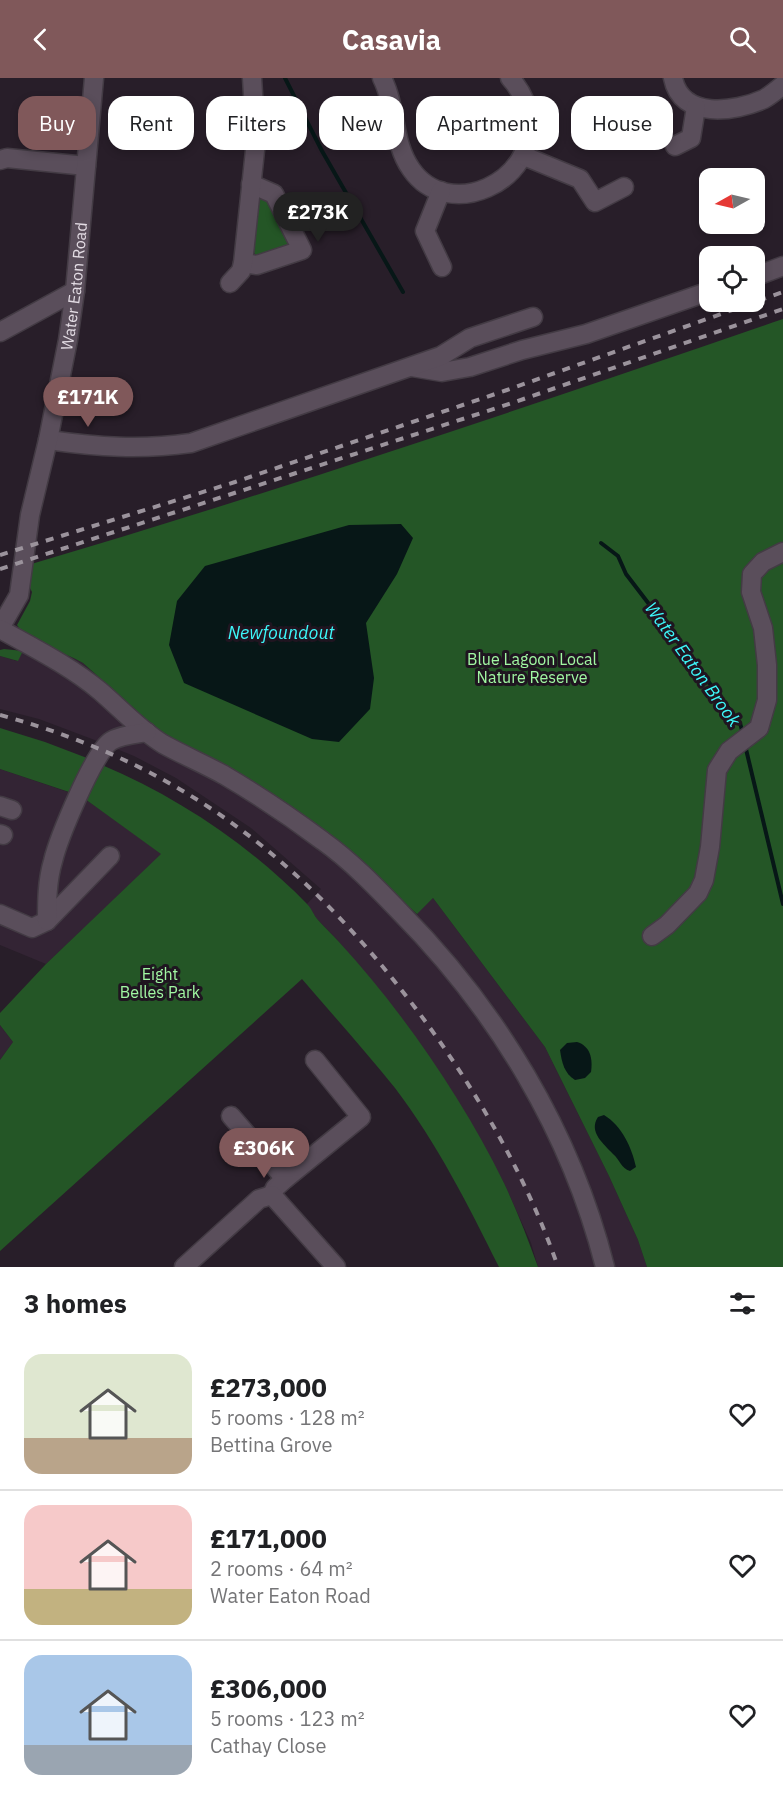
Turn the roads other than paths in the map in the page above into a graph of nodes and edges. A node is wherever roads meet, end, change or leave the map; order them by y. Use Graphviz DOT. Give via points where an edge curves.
graph roads {
  1 [pos="94,78"];
  2 [pos="252,78"];
  3 [pos="382,78"];
  4 [pos="510,78"];
  5 [pos="673,78"];
  6 [pos="783,85"];
  7 [pos="696,107"];
  8 [pos="675,146"];
  9 [pos="524,156"];
  10 [pos="0,160"];
  11 [pos="86,166"];
  12 [pos="251,184"];
  13 [pos="624,187"];
  14 [pos="441,191"];
  15 [pos="243,263"];
  16 [pos="783,266"];
  17 [pos="442,267"];
  18 [pos="765,273"];
  19 [pos="230,283"];
  20 [pos="75,291"];
  21 [pos="699,295"];
  22 [pos="533,317"];
  23 [pos="0,332"];
  24 [pos="410,366"];
  25 [pos="48,440"];
  26 [pos="783,552"];
  27 [pos="0,628"];
  28 [pos="147,732"];
  29 [pos="110,856"];
  30 [pos="0,914"];
  31 [pos="39,925"];
  32 [pos="652,936"];
  33 [pos="315,1060"];
  34 [pos="231,1116"];
  35 [pos="285,1179"];
  36 [pos="272,1195"];
  37 [pos="184,1267"];
  38 [pos="336,1267"];
  39 [pos="605,1267"];
  1 -- 11 [label="street, Water Eaton Road"];
  2 -- 12 [label="street" via="256,141"];
  3 -- 14 [label="street" via="400,149 412,171"];
  4 -- 9 [label="street" via="527,106 530,129"];
  5 -- 7 [label="street" via="683,99"];
  6 -- 7 [label="street" via="766,98 741,107"];
  7 -- 8 [label="street" via="691,138"];
  9 -- 13 [label="street" via="580,179 596,202"];
  9 -- 14 [label="street" via="510,174 493,186 471,193"];
  10 -- 11 [label="street"];
  11 -- 20 [label="street, Water Eaton Road"];
  12 -- 15 [label="street"];
  12 -- 15 [label="street" via="274,194 308,253 257,265"];
  14 -- 17 [label="street" via="425,231"];
  15 -- 19 [label="street" via="241,272"];
  16 -- 18 [label="street"];
  20 -- 23 [label="street"];
  20 -- 25 [label="street, Water Eaton Road"];
  21 -- 24 [label="street" via="586,334 470,367 442,372"];
  22 -- 24 [label="street" via="470,338 441,356"];
  24 -- 25 [label="street" via="191,443 98,447"];
  25 -- 27 [label="street, Water Eaton Road" via="30,515 19,595"];
  26 -- 32 [label="street" via="763,562 752,574 751,592 763,628 767,664 767,700 759,728 729,752 717,770 710,847 698,893"];
  27 -- 28 [label="street" via="78,675"];
  28 -- 31 [label="street" via="116,738 102,748 70,812 52,862"];
  28 -- 39 [label="street" via="263,799 325,842 383,894 446,961 503,1038 537,1095 570,1162"];
  29 -- 31 [label="street"];
  30 -- 31 [label="street"];
  33 -- 35 [label="street" via="361,1118"];
  34 -- 35 [label="street"];
  35 -- 36 [label="street"];
  36 -- 37 [label="street" via="259,1199"];
  36 -- 38 [label="street"];
}
